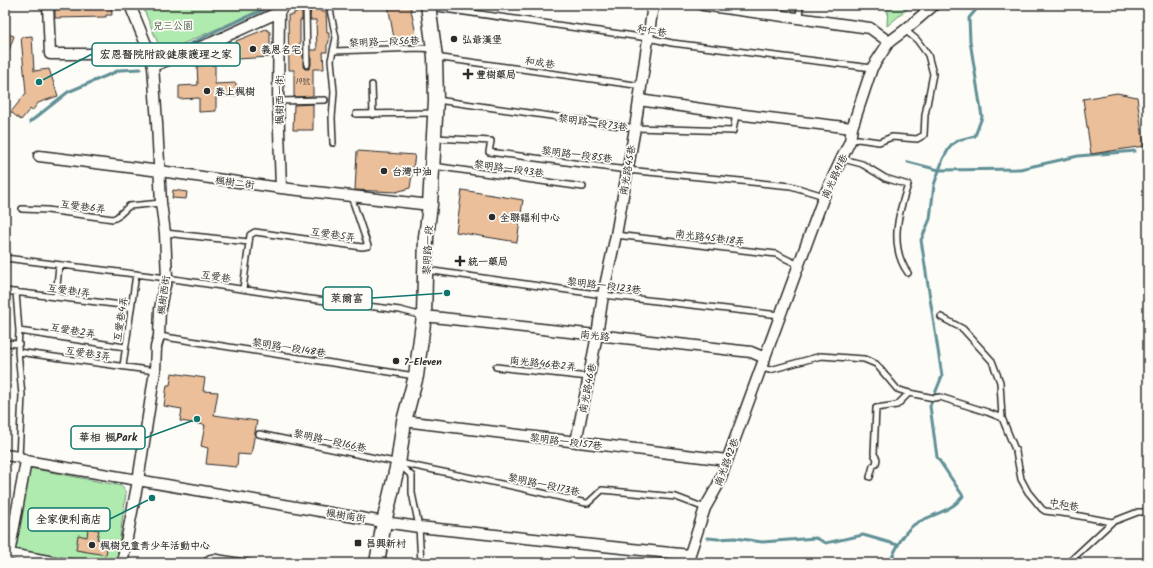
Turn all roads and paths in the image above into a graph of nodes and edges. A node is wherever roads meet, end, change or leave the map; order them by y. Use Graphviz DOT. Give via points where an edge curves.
graph roads {
  1 [pos="48,5"];
  2 [pos="130,5"];
  3 [pos="306,5"];
  4 [pos="329,5"];
  5 [pos="654,5"];
  6 [pos="703,5"];
  7 [pos="800,5"];
  8 [pos="934,5"];
  9 [pos="428,6"];
  10 [pos="282,9"];
  11 [pos="799,18"];
  12 [pos="905,30"];
  13 [pos="648,38"];
  14 [pos="888,42"];
  15 [pos="334,51"];
  16 [pos="434,53"];
  17 [pos="150,54"];
  18 [pos="307,65"];
  19 [pos="153,66"];
  20 [pos="872,68"];
  21 [pos="372,85"];
  22 [pos="642,86"];
  23 [pos="325,100"];
  24 [pos="639,100"];
  25 [pos="278,101"];
  26 [pos="436,106"];
  27 [pos="356,114"];
  28 [pos="373,114"];
  29 [pos="736,114"];
  30 [pos="635,128"];
  31 [pos="852,128"];
  32 [pos="434,138"];
  33 [pos="850,141"];
  34 [pos="333,143"];
  35 [pos="39,156"];
  36 [pos="843,159"];
  37 [pos="432,166"];
  38 [pos="627,170"];
  39 [pos="160,171"];
  40 [pos="583,187"];
  41 [pos="281,188"];
  42 [pos="351,195"];
  43 [pos="824,196"];
  44 [pos="161,203"];
  45 [pos="430,205"];
  46 [pos="22,209"];
  47 [pos="165,233"];
  48 [pos="616,235"];
  49 [pos="249,242"];
  50 [pos="5,258"];
  51 [pos="60,265"];
  52 [pos="798,265"];
  53 [pos="425,270"];
  54 [pos="908,273"];
  55 [pos="136,274"];
  56 [pos="167,278"];
  57 [pos="243,289"];
  58 [pos="5,291"];
  59 [pos="16,292"];
  60 [pos="603,295"];
  61 [pos="56,297"];
  62 [pos="131,308"];
  63 [pos="780,314"];
  64 [pos="424,316"];
  65 [pos="941,317"];
  66 [pos="19,331"];
  67 [pos="597,335"];
  68 [pos="159,336"];
  69 [pos="5,343"];
  70 [pos="19,344"];
  71 [pos="125,347"];
  72 [pos="18,352"];
  73 [pos="763,363"];
  74 [pos="123,366"];
  75 [pos="496,367"];
  76 [pos="155,371"];
  77 [pos="416,376"];
  78 [pos="589,377"];
  79 [pos="909,393"];
  80 [pos="1002,418"];
  81 [pos="404,421"];
  82 [pos="259,434"];
  83 [pos="576,442"];
  84 [pos="5,455"];
  85 [pos="22,459"];
  86 [pos="727,460"];
  87 [pos="398,464"];
  88 [pos="870,477"];
  89 [pos="138,481"];
  90 [pos="705,508"];
  91 [pos="1147,512"];
  92 [pos="384,522"];
  93 [pos="1112,522"];
  94 [pos="419,527"];
  95 [pos="7,556"];
  96 [pos="688,559"];
  97 [pos="59,563"];
  98 [pos="122,563"];
  99 [pos="205,563"];
  100 [pos="250,563"];
  101 [pos="377,563"];
  102 [pos="421,563"];
  103 [pos="1068,563"];
  1 -- 17 [label="street" via="50,54"];
  2 -- 17 [label="street, 楓樹西街"];
  3 -- 18 [label="lane"];
  4 -- 15 [label="lane" via="336,38"];
  5 -- 13 [label="street, 南光路45巷"];
  6 -- 11 [label="street"];
  7 -- 11 [label="lane"];
  8 -- 12 [label="street, 南光路91巷"];
  9 -- 13 [label="lane, 和仁巷"];
  9 -- 16 [label="main road, 黎明路一段"];
  10 -- 19 [label="street" via="211,43"];
  10 -- 25 [label="street, 楓樹西一街"];
  11 -- 14 [label="street" via="870,28"];
  12 -- 14 [label="street, 南光路91巷"];
  12 -- 33 [label="lane" via="917,40 928,55 933,74 924,135 917,139 892,136 880,142 858,139"];
  13 -- 20 [label="lane, 和仁巷"];
  13 -- 22 [label="street, 南光路45巷"];
  14 -- 20 [label="street, 南光路91巷"];
  15 -- 16 [label="lane, 黎明路一段56巷" via="419,48"];
  15 -- 34 [label="lane" via="331,60 334,92"];
  16 -- 22 [label="lane, 和成巷"];
  16 -- 26 [label="main road, 黎明路一段"];
  17 -- 19 [label="street, 楓樹西街"];
  19 -- 39 [label="street, 楓樹西街"];
  20 -- 31 [label="street, 南光路91巷"];
  21 -- 28 [label="lane"];
  22 -- 24 [label="street, 南光路45巷"];
  23 -- 25 [label="lane"];
  24 -- 29 [label="street"];
  24 -- 30 [label="street, 南光路45巷"];
  25 -- 41 [label="street, 楓樹西一街"];
  26 -- 28 [label="lane, 黎明路一段73巷"];
  26 -- 30 [label="lane, 黎明路一段73巷"];
  26 -- 32 [label="main road, 黎明路一段"];
  27 -- 28 [label="lane, 黎明路一段73巷"];
  29 -- 30 [label="lane, 黎明路一段73巷" via="734,131"];
  29 -- 31 [label="street"];
  30 -- 38 [label="street, 南光路45巷"];
  31 -- 33 [label="street, 南光路91巷"];
  32 -- 37 [label="main road, 黎明路一段"];
  32 -- 38 [label="lane, 黎明路一段85巷" via="491,141 489,152"];
  33 -- 36 [label="street, 南光路91巷"];
  35 -- 39 [label="street, 楓樹二街"];
  36 -- 43 [label="street, 南光路91巷"];
  36 -- 54 [label="lane" via="862,164 885,178 908,185 900,207 897,243 902,266"];
  37 -- 40 [label="lane, 黎明路一段93巷"];
  37 -- 45 [label="main road, 黎明路一段"];
  38 -- 43 [label="lane, 黎明路一段85巷" via="791,186"];
  38 -- 48 [label="street, 南光路45巷"];
  39 -- 41 [label="street, 楓樹二街"];
  39 -- 44 [label="street, 楓樹西街"];
  41 -- 42 [label="street, 楓樹二街"];
  42 -- 45 [label="street, 楓樹二街"];
  42 -- 49 [label="lane, 互愛巷5弄" via="368,246 362,248 255,232 250,235"];
  43 -- 52 [label="street, 南光路91巷"];
  44 -- 46 [label="lane, 互愛巷6弄" via="129,206 113,219"];
  44 -- 47 [label="street, 楓樹西街"];
  45 -- 53 [label="main road, 黎明路一段"];
  47 -- 49 [label="lane"];
  47 -- 56 [label="street, 楓樹西街"];
  48 -- 52 [label="lane, 南光路45巷18弄" via="776,254"];
  48 -- 60 [label="street, 南光路45巷"];
  49 -- 57 [label="lane"];
  50 -- 51 [label="lane, 互愛巷"];
  51 -- 55 [label="lane, 互愛巷"];
  51 -- 61 [label="lane"];
  52 -- 63 [label="street, 南光路91巷"];
  53 -- 60 [label="lane, 黎明路一段123巷"];
  53 -- 64 [label="main road, 黎明路一段"];
  55 -- 56 [label="lane, 互愛巷"];
  55 -- 62 [label="lane, 互愛巷4弄"];
  56 -- 57 [label="lane, 互愛巷"];
  56 -- 68 [label="street, 楓樹西街" via="160,309"];
  57 -- 64 [label="lane, 互愛巷" via="400,310"];
  58 -- 59 [label="lane, 互愛巷1弄"];
  59 -- 61 [label="lane, 互愛巷1弄"];
  59 -- 66 [label="lane"];
  60 -- 63 [label="lane, 黎明路一段123巷"];
  60 -- 67 [label="street, 南光路45巷"];
  61 -- 62 [label="lane, 互愛巷1弄"];
  62 -- 71 [label="lane, 互愛巷4弄"];
  63 -- 73 [label="street, 南光路91巷"];
  64 -- 67 [label="street, 南光路"];
  64 -- 77 [label="main road, 黎明路一段"];
  65 -- 80 [label="lane, 中和巷" via="963,329 992,361 1000,382"];
  66 -- 70 [label="lane"];
  66 -- 71 [label="lane, 互愛巷2弄"];
  67 -- 73 [label="street, 南光路" via="751,352"];
  67 -- 78 [label="street, 南光路46巷"];
  68 -- 76 [label="street, 楓樹西街"];
  68 -- 77 [label="lane, 黎明路一段148巷"];
  69 -- 70 [label="lane"];
  70 -- 72 [label="lane"];
  71 -- 74 [label="lane, 互愛巷4弄"];
  72 -- 74 [label="lane, 互愛巷3弄"];
  72 -- 85 [label="lane" via="22,395"];
  73 -- 79 [label="lane" via="770,370 822,356 864,360 876,364 897,388"];
  73 -- 86 [label="street, 南光路92巷"];
  74 -- 76 [label="lane, 互愛巷3弄"];
  75 -- 78 [label="lane, 南光路46巷2弄"];
  76 -- 89 [label="street, 楓樹西街"];
  77 -- 81 [label="main road, 黎明路一段"];
  78 -- 83 [label="street, 南光路46巷"];
  79 -- 80 [label="lane" via="940,397"];
  79 -- 88 [label="lane" via="897,405 876,408 876,464"];
  80 -- 93 [label="lane, 中和巷" via="1016,452 1021,479 1038,506 1045,511"];
  81 -- 83 [label="street, 黎明路一段157巷"];
  81 -- 87 [label="main road, 黎明路一段"];
  82 -- 87 [label="lane, 黎明路一段166巷"];
  83 -- 86 [label="street, 黎明路一段157巷"];
  84 -- 85 [label="street, 楓樹南街"];
  85 -- 89 [label="street, 楓樹南街"];
  85 -- 95 [label="street"];
  86 -- 90 [label="street, 南光路92巷" via="718,485"];
  87 -- 90 [label="lane, 黎明路一段173巷" via="586,503 602,490 676,497"];
  87 -- 92 [label="main road, 黎明路一段"];
  87 -- 94 [label="lane" via="412,476 412,493"];
  89 -- 92 [label="street, 楓樹南街"];
  89 -- 98 [label="street, 楓樹西街"];
  90 -- 96 [label="street, 南光路92巷"];
  91 -- 93 [label="lane" via="1138,512"];
  92 -- 94 [label="street, 楓樹南街"];
  92 -- 101 [label="main road, 黎明路一段"];
  93 -- 103 [label="lane"];
  94 -- 96 [label="street, 楓樹南街"];
  94 -- 102 [label="lane"];
  95 -- 97 [label="street"];
  99 -- 100 [label="lane" via="214,557"];
}
